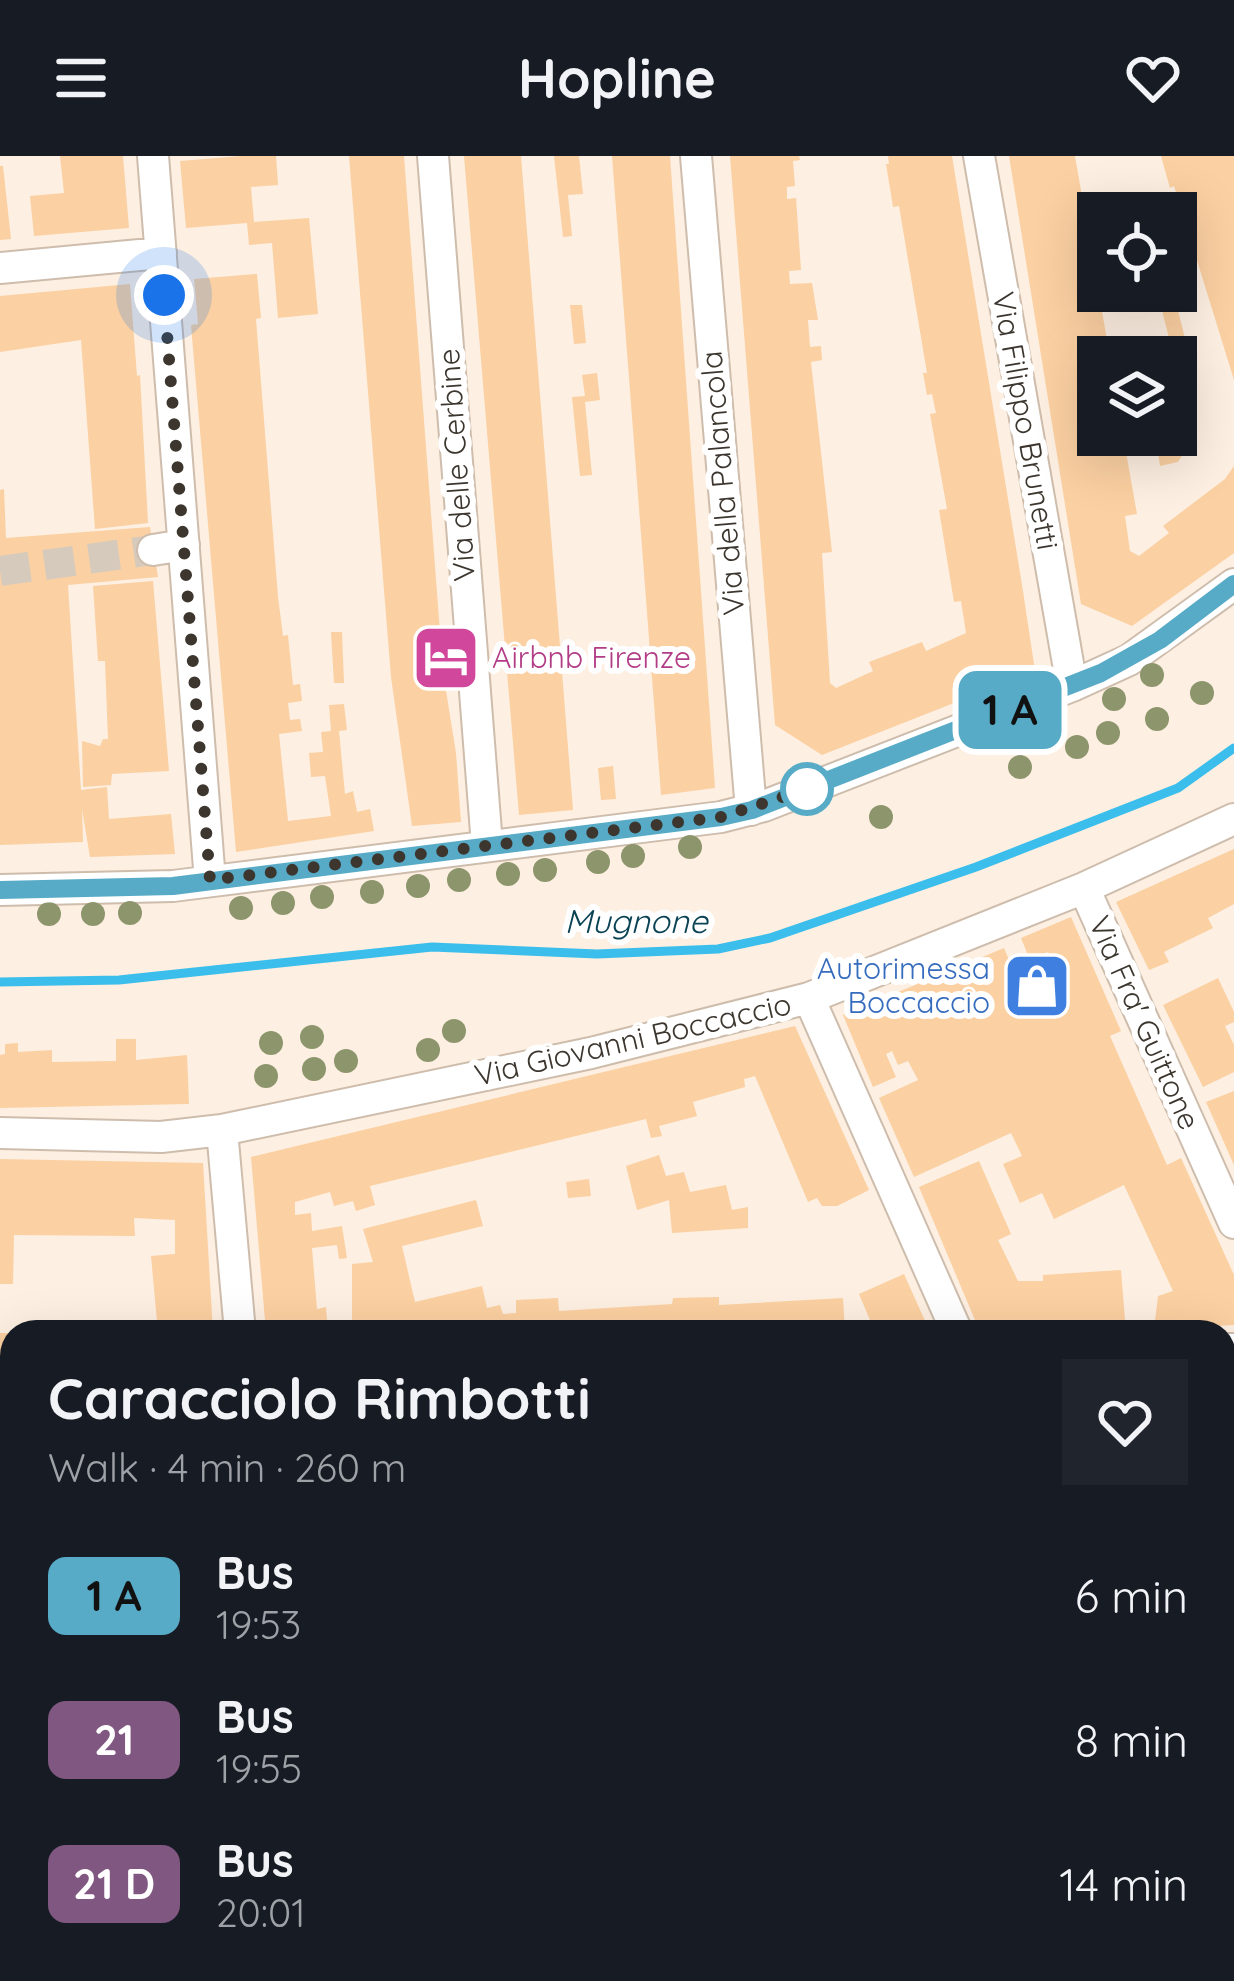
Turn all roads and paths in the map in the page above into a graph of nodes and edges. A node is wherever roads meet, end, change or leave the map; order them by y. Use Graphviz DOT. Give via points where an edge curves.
graph roads {
  1 [pos="153,156"];
  2 [pos="434,156"];
  3 [pos="696,156"];
  4 [pos="979,156"];
  5 [pos="161,253"];
  6 [pos="0,268"];
  7 [pos="1234,584"];
  8 [pos="1072,686"];
  9 [pos="752,810"];
  10 [pos="1234,819"];
  11 [pos="487,845"];
  12 [pos="210,880"];
  13 [pos="1084,888"];
  14 [pos="0,890"];
  15 [pos="809,998"];
  16 [pos="222,1130"];
  17 [pos="0,1133"];
  18 [pos="1234,1223"];
  19 [pos="238,1320"];
  20 [pos="952,1320"];
  1 -- 5 [label="street"];
  2 -- 11 [label="street, Via delle Cerbine"];
  3 -- 9 [label="street, Via della Palancola"];
  4 -- 8 [label="street, Via Filippo Brunetti"];
  5 -- 6 [label="street"];
  5 -- 12 [label="street" via="168,548"];
  7 -- 8 [label="street" via="1160,640"];
  8 -- 9 [label="street"];
  9 -- 11 [label="street"];
  10 -- 13 [label="street, Via Giovanni Boccaccio"];
  11 -- 12 [label="street"];
  12 -- 14 [label="street"];
  13 -- 15 [label="street, Via Giovanni Boccaccio"];
  13 -- 18 [label="street, Via Fra' Guittone"];
  15 -- 16 [label="street, Via Giovanni Boccaccio"];
  15 -- 20 [label="street"];
  16 -- 17 [label="street, Via Giovanni Boccaccio" via="161,1137"];
  16 -- 19 [label="street"];
}
